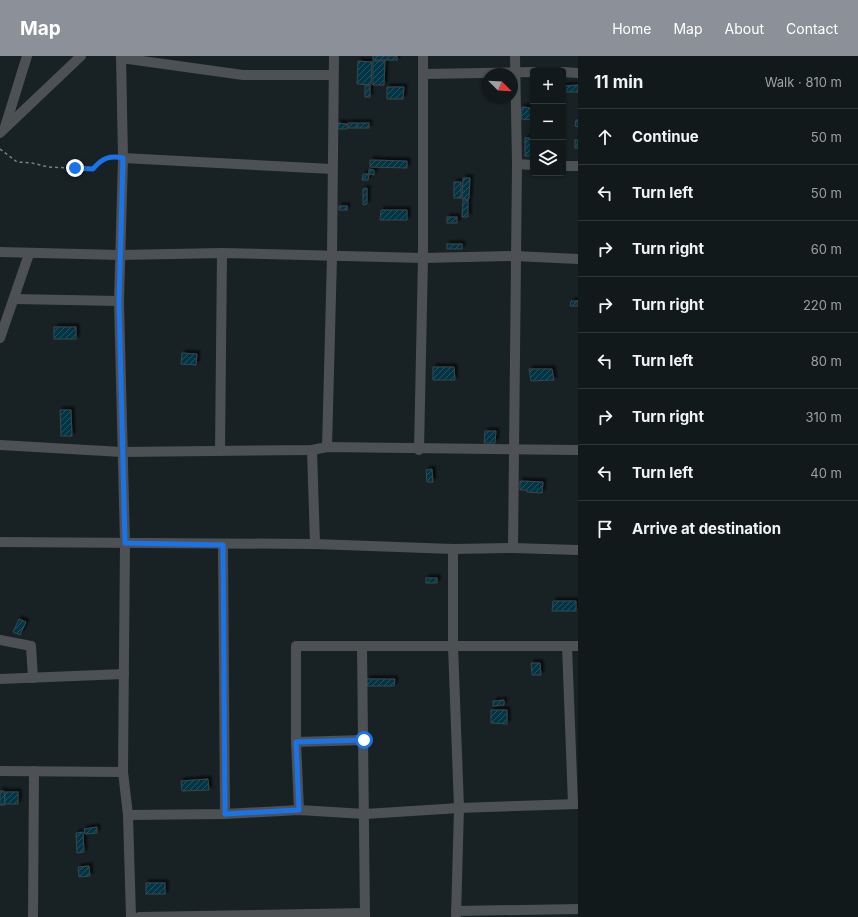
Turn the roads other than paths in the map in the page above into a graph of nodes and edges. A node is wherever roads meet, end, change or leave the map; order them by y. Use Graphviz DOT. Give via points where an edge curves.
graph roads {
  1 [pos="27,56"];
  2 [pos="81,56"];
  3 [pos="334,56"];
  4 [pos="423,56"];
  5 [pos="515,56"];
  6 [pos="121,57"];
  7 [pos="515,68"];
  8 [pos="518,72"];
  9 [pos="530,72"];
  10 [pos="566,72"];
  11 [pos="482,73"];
  12 [pos="578,73"];
  13 [pos="424,74"];
  14 [pos="333,75"];
  15 [pos="516,104"];
  16 [pos="2,131"];
  17 [pos="123,158"];
  18 [pos="517,164"];
  19 [pos="530,165"];
  20 [pos="566,166"];
  21 [pos="578,166"];
  22 [pos="332,169"];
  23 [pos="0,252"];
  24 [pos="222,253"];
  25 [pos="28,254"];
  26 [pos="120,255"];
  27 [pos="514,256"];
  28 [pos="332,257"];
  29 [pos="423,258"];
  30 [pos="578,259"];
  31 [pos="14,299"];
  32 [pos="119,301"];
  33 [pos="0,338"];
  34 [pos="0,445"];
  35 [pos="327,447"];
  36 [pos="513,449"];
  37 [pos="312,450"];
  38 [pos="419,450"];
  39 [pos="578,450"];
  40 [pos="220,451"];
  41 [pos="122,452"];
  42 [pos="0,542"];
  43 [pos="125,543"];
  44 [pos="314,544"];
  45 [pos="223,545"];
  46 [pos="513,548"];
  47 [pos="453,549"];
  48 [pos="578,550"];
  49 [pos="0,640"];
  50 [pos="362,646"];
  51 [pos="453,646"];
  52 [pos="567,646"];
  53 [pos="578,646"];
  54 [pos="124,674"];
  55 [pos="33,678"];
  56 [pos="0,679"];
  57 [pos="364,740"];
  58 [pos="296,742"];
  59 [pos="0,771"];
  60 [pos="34,771"];
  61 [pos="123,772"];
  62 [pos="575,804"];
  63 [pos="459,808"];
  64 [pos="299,810"];
  65 [pos="225,814"];
  66 [pos="365,814"];
  67 [pos="128,815"];
  68 [pos="578,908"];
  69 [pos="551,913"];
  70 [pos="456,914"];
  71 [pos="365,915"];
  72 [pos="33,917"];
  73 [pos="131,917"];
  74 [pos="139,917"];
  1 -- 16 [label="street"];
  2 -- 16 [label="street"];
  3 -- 14 [label="street"];
  4 -- 13 [label="street"];
  5 -- 7 [label="street"];
  6 -- 14 [label="street" via="243,75"];
  6 -- 17 [label="street"];
  8 -- 9 [label="street"];
  10 -- 12 [label="street"];
  11 -- 13 [label="street"];
  13 -- 29 [label="street"];
  14 -- 22 [label="street"];
  15 -- 18 [label="street"];
  17 -- 22 [label="street"];
  17 -- 26 [label="street"];
  18 -- 19 [label="street"];
  18 -- 27 [label="street"];
  20 -- 21 [label="street"];
  22 -- 28 [label="street"];
  23 -- 25 [label="street"];
  24 -- 26 [label="street"];
  24 -- 28 [label="street"];
  24 -- 40 [label="street"];
  25 -- 26 [label="street"];
  25 -- 31 [label="street"];
  26 -- 32 [label="street"];
  27 -- 29 [label="street"];
  27 -- 30 [label="street"];
  27 -- 36 [label="street"];
  28 -- 29 [label="street"];
  28 -- 35 [label="street"];
  29 -- 38 [label="street"];
  31 -- 32 [label="street"];
  31 -- 33 [label="street"];
  32 -- 41 [label="street"];
  34 -- 41 [label="street"];
  35 -- 37 [label="street"];
  35 -- 38 [label="street"];
  36 -- 38 [label="street"];
  36 -- 39 [label="street"];
  36 -- 46 [label="street"];
  37 -- 40 [label="street"];
  37 -- 44 [label="street"];
  40 -- 41 [label="street"];
  41 -- 43 [label="street"];
  42 -- 43 [label="street"];
  43 -- 45 [label="street"];
  43 -- 54 [label="street"];
  44 -- 45 [label="street"];
  44 -- 47 [label="street"];
  45 -- 65 [label="street"];
  46 -- 47 [label="street"];
  46 -- 48 [label="street"];
  47 -- 51 [label="street"];
  49 -- 55 [label="street" via="31,646"];
  50 -- 51 [label="street"];
  50 -- 57 [label="street"];
  50 -- 58 [label="street" via="296,646"];
  51 -- 52 [label="street"];
  51 -- 63 [label="street"];
  52 -- 53 [label="street"];
  52 -- 62 [label="street"];
  54 -- 55 [label="street"];
  54 -- 61 [label="street"];
  55 -- 56 [label="street"];
  57 -- 58 [label="street"];
  57 -- 66 [label="street"];
  58 -- 64 [label="street"];
  59 -- 60 [label="street"];
  60 -- 61 [label="street"];
  60 -- 72 [label="street"];
  61 -- 67 [label="street"];
  62 -- 63 [label="street"];
  63 -- 66 [label="street"];
  63 -- 70 [label="street"];
  64 -- 65 [label="street"];
  64 -- 66 [label="street"];
  65 -- 67 [label="street"];
  66 -- 71 [label="street"];
  67 -- 73 [label="street"];
  68 -- 69 [label="street"];
  69 -- 70 [label="street"];
  71 -- 74 [label="street"];
}
